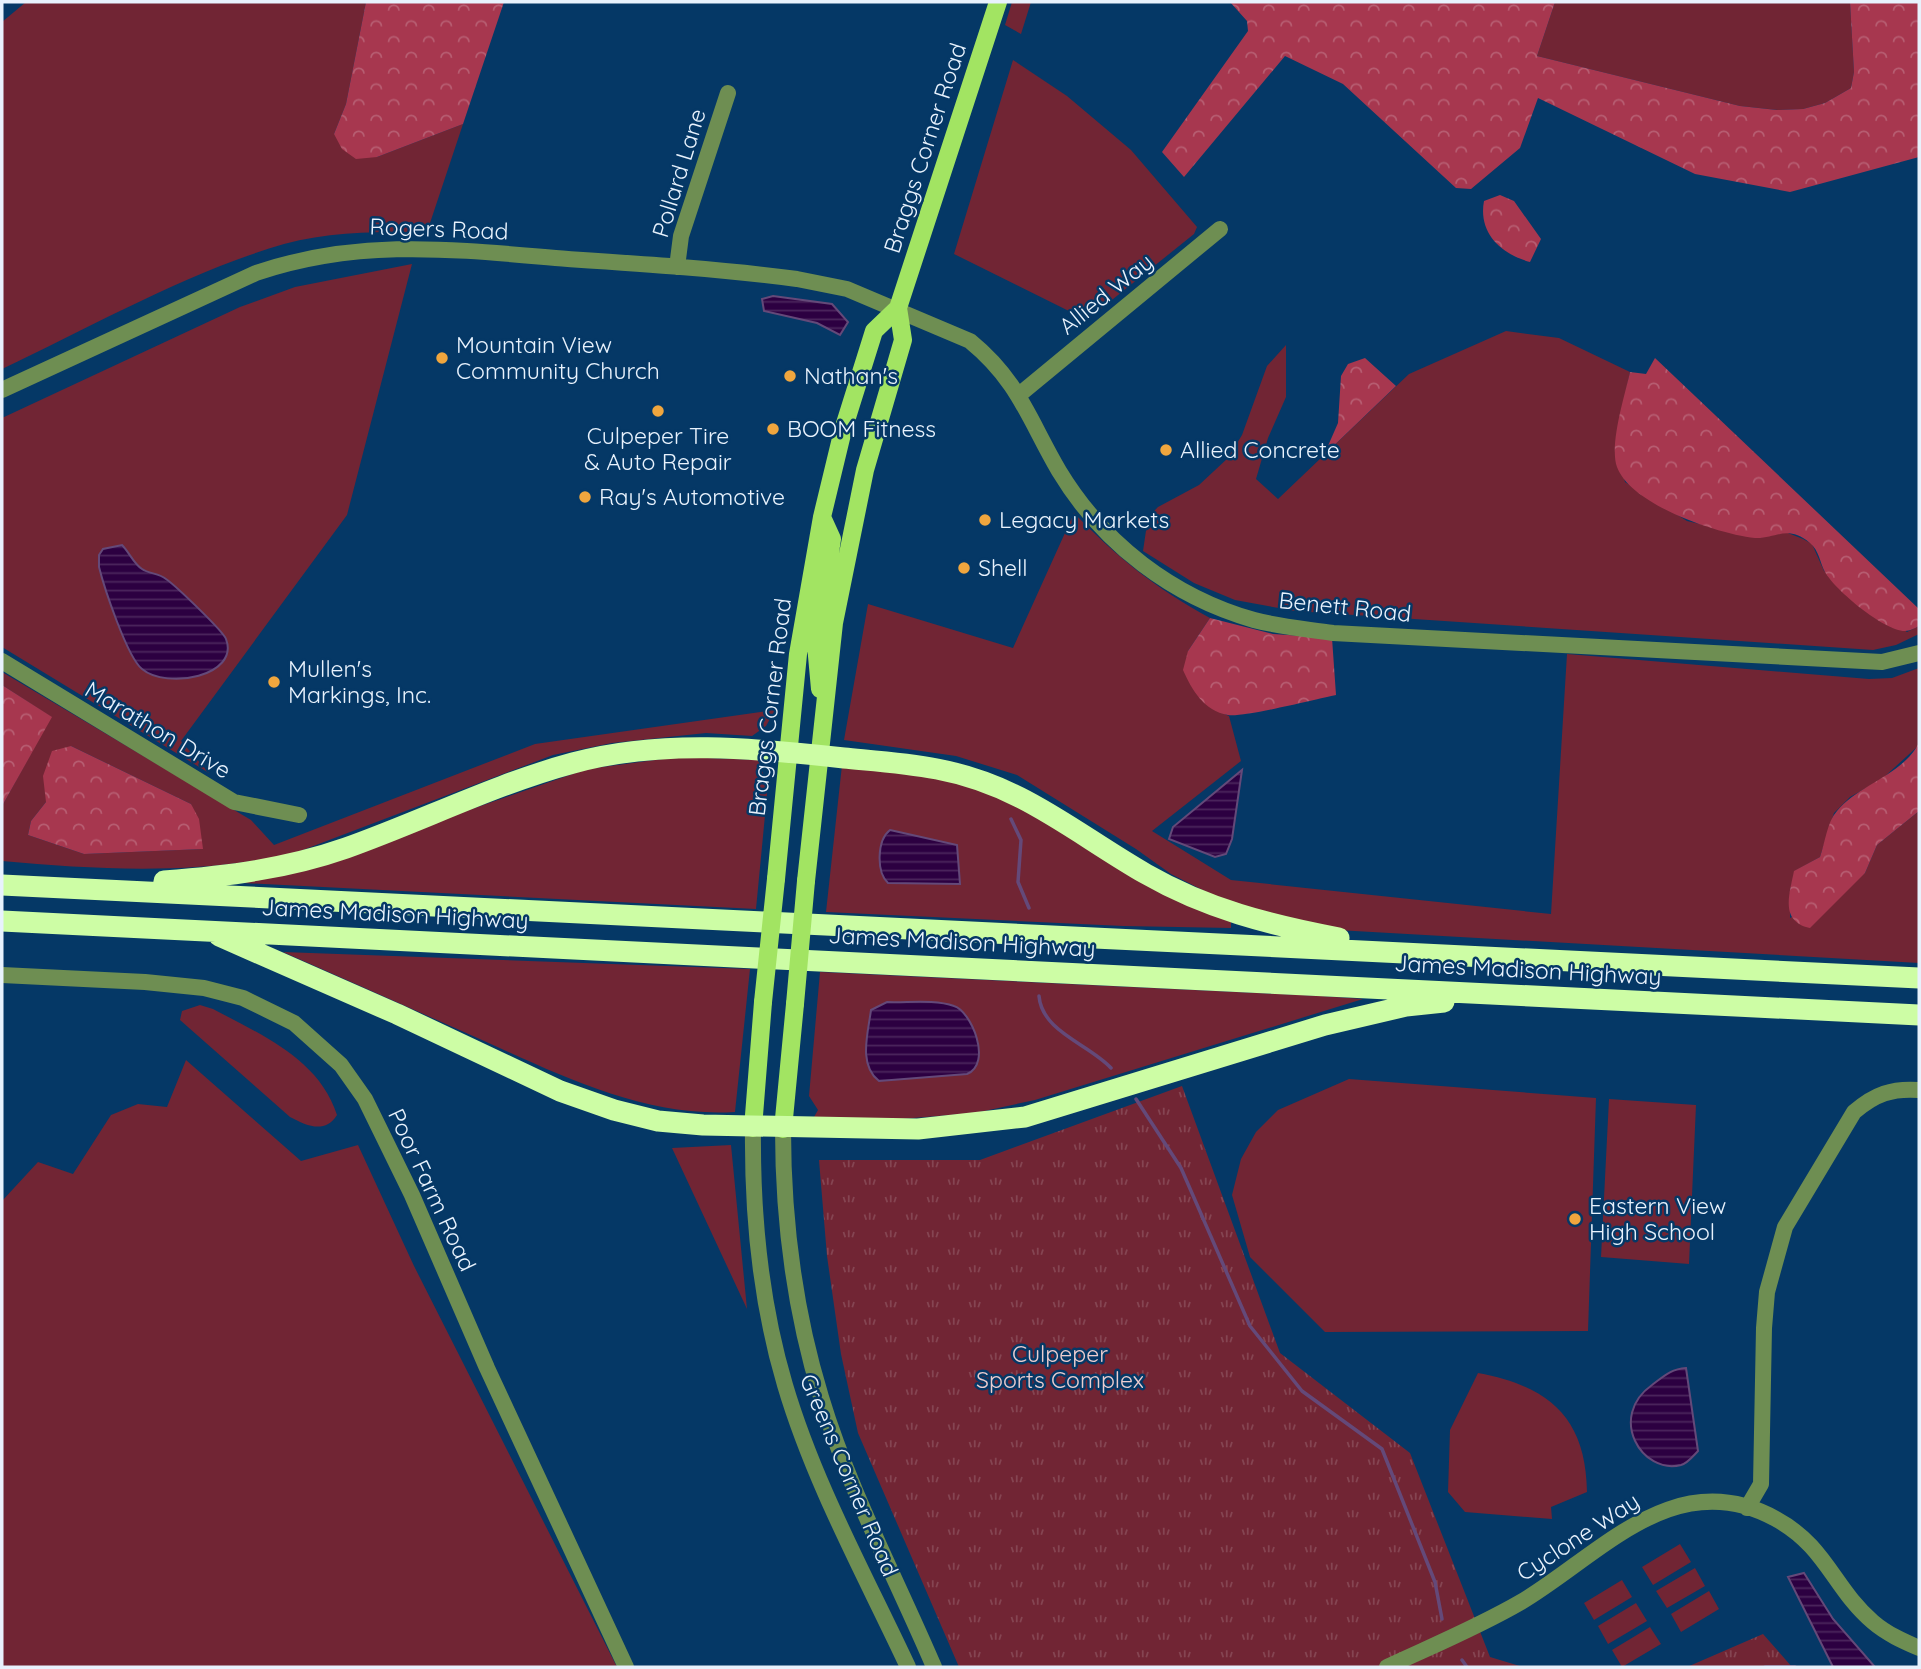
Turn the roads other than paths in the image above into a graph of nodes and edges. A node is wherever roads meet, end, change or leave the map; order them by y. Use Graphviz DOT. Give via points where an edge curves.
graph roads {
  1 [pos="998,2"];
  2 [pos="728,93"];
  3 [pos="1220,229"];
  4 [pos="677,267"];
  5 [pos="898,308"];
  6 [pos="2,390"];
  7 [pos="1020,394"];
  8 [pos="822,517"];
  9 [pos="1919,653"];
  10 [pos="2,662"];
  11 [pos="823,715"];
  12 [pos="788,752"];
  13 [pos="819,755"];
  14 [pos="299,816"];
  15 [pos="2,885"];
  16 [pos="66,888"];
  17 [pos="2,921"];
  18 [pos="208,931"];
  19 [pos="1448,953"];
  20 [pos="2,975"];
  21 [pos="1919,978"];
  22 [pos="1505,994"];
  23 [pos="1919,1015"];
  24 [pos="1916,1090"];
  25 [pos="753,1128"];
  26 [pos="783,1129"];
  27 [pos="1747,1508"];
  28 [pos="1919,1648"];
  29 [pos="626,1667"];
  30 [pos="908,1667"];
  31 [pos="934,1667"];
  32 [pos="1387,1667"];
  1 -- 5 [label="main road, Braggs Corner Road"];
  2 -- 4 [label="street, Pollard Lane" via="681,236"];
  3 -- 7 [label="street, Allied Way"];
  4 -- 5 [label="street, Rogers Road" via="817,282"];
  4 -- 6 [label="street, Rogers Road" via="423,247 319,255 227,285"];
  5 -- 7 [label="street, Benett Road" via="970,341"];
  5 -- 8 [label="main road, Braggs Corner Road" via="874,331"];
  5 -- 11 [label="main road, Braggs Corner Road" via="903,340 856,509 834,624"];
  7 -- 9 [label="street, Benett Road" via="1070,488 1116,542 1139,563 1191,596 1255,620 1333,633 1882,662"];
  8 -- 11 [label="main road" via="832,539 816,651"];
  8 -- 12 [label="main road, Braggs Corner Road" via="798,654"];
  10 -- 14 [label="street, Marathon Drive" via="234,802"];
  11 -- 13 [label="main road, Braggs Corner Road"];
  12 -- 13 [label="highway"];
  12 -- 16 [label="highway" via="683,748 606,756 572,763 345,848 284,866 222,877"];
  12 -- 25 [label="main road, Braggs Corner Road, bridge"];
  13 -- 19 [label="highway" via="936,769 1017,794 1146,874 1240,916 1328,936"];
  13 -- 26 [label="main road, Braggs Corner Road, bridge"];
  15 -- 16 [label="highway, James Madison Highway"];
  16 -- 19 [label="highway, James Madison Highway"];
  17 -- 18 [label="highway, James Madison Highway"];
  18 -- 22 [label="highway, James Madison Highway"];
  18 -- 25 [label="highway" via="571,1095 658,1121"];
  19 -- 21 [label="highway, James Madison Highway"];
  20 -- 29 [label="street, Poor Farm Road" via="145,982 204,988 243,998 294,1023 341,1065 365,1099 412,1195"];
  22 -- 23 [label="highway, James Madison Highway"];
  22 -- 26 [label="highway" via="1406,1006 1325,1024 1025,1117 918,1129"];
  24 -- 27 [label="street" via="1888,1090 1854,1112 1785,1227 1764,1328 1761,1484"];
  25 -- 26 [label="highway"];
  25 -- 30 [label="street, Greens Corner Road" via="757,1246 785,1386 816,1469"];
  26 -- 31 [label="street, Greens Corner Road" via="786,1223 808,1355 848,1473"];
  27 -- 28 [label="street, Cyclone Way" via="1801,1534 1873,1622"];
  27 -- 32 [label="street, Cyclone Way" via="1712,1502 1663,1509 1634,1522 1519,1603"];
}
